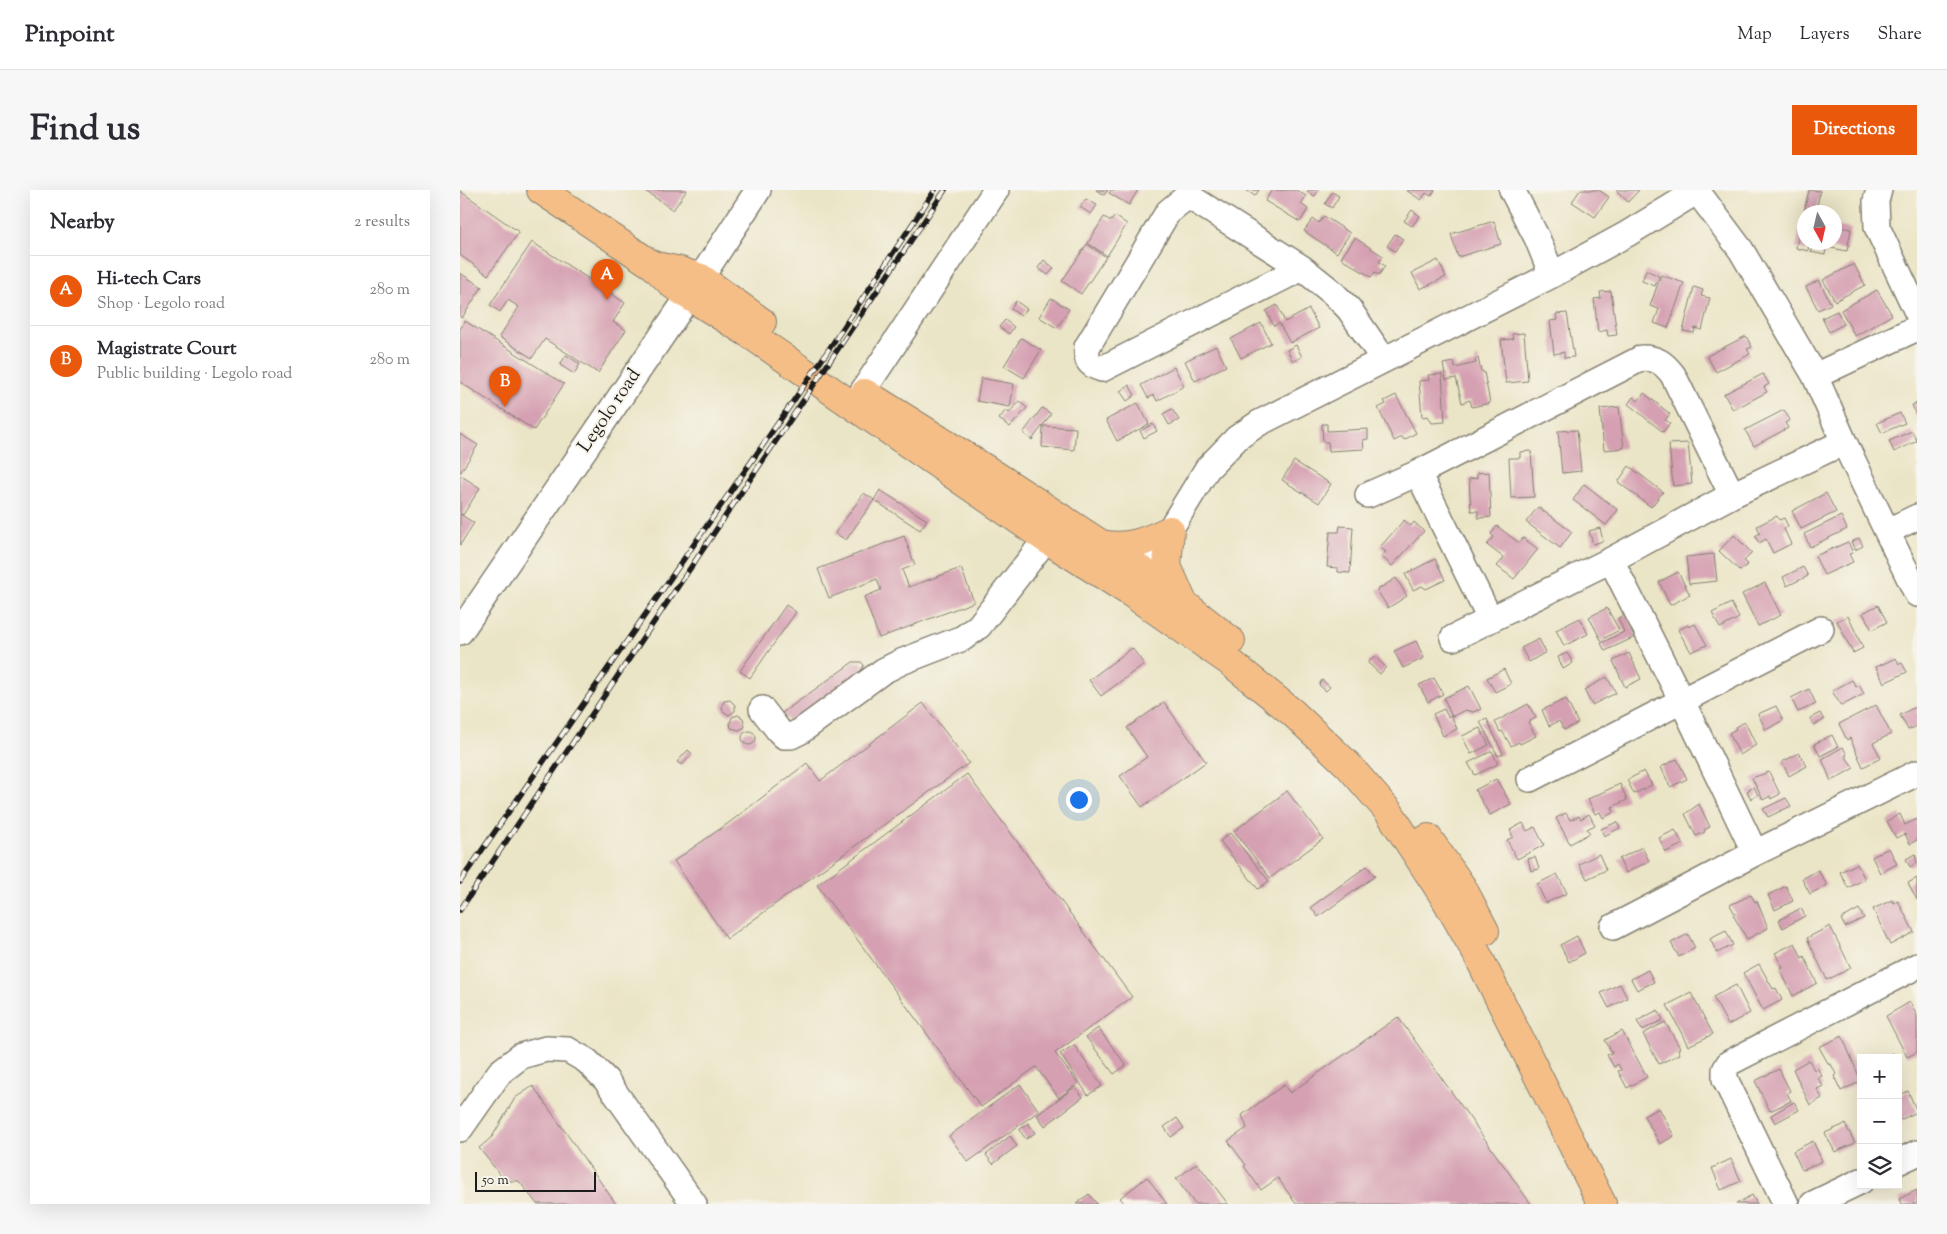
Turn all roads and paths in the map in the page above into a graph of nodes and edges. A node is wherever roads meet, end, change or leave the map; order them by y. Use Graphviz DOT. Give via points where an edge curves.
graph roads {
  1 [pos="541,190"];
  2 [pos="758,190"];
  3 [pos="996,190"];
  4 [pos="1513,190"];
  5 [pos="1879,190"];
  6 [pos="1698,191"];
  7 [pos="1302,268"];
  8 [pos="1552,275"];
  9 [pos="695,287"];
  10 [pos="1917,312"];
  11 [pos="1917,328"];
  12 [pos="1384,360"];
  13 [pos="1815,376"];
  14 [pos="863,391"];
  15 [pos="1844,442"];
  16 [pos="1418,473"];
  17 [pos="1368,495"];
  18 [pos="1732,495"];
  19 [pos="1917,517"];
  20 [pos="1170,530"];
  21 [pos="1888,531"];
  22 [pos="1046,539"];
  23 [pos="1102,544"];
  24 [pos="1611,560"];
  25 [pos="1136,581"];
  26 [pos="1917,594"];
  27 [pos="1184,605"];
  28 [pos="1490,619"];
  29 [pos="1821,629"];
  30 [pos="460,632"];
  31 [pos="1453,638"];
  32 [pos="1682,701"];
  33 [pos="762,709"];
  34 [pos="1917,773"];
  35 [pos="1530,779"];
  36 [pos="1755,853"];
  37 [pos="1454,892"];
  38 [pos="1613,927"];
  39 [pos="1917,966"];
  40 [pos="460,1129"];
  41 [pos="1917,1153"];
  42 [pos="1902,1160"];
  43 [pos="1857,1182"];
  44 [pos="694,1204"];
  45 [pos="1602,1204"];
  46 [pos="1622,1204"];
  47 [pos="1786,1204"];
  48 [pos="1813,1204"];
  1 -- 9 [label="main road" via="654,266 680,270"];
  2 -- 9 [label="street, Legolo road"];
  3 -- 14 [label="street"];
  4 -- 8 [label="street"];
  5 -- 10 [label="street" via="1876,201 1878,227"];
  6 -- 8 [label="street"];
  6 -- 13 [label="street" via="1741,250"];
  7 -- 7 [label="street" via="1193,198 1186,198 1168,212 1087,347 1086,359 1092,366 1102,369"];
  7 -- 12 [label="street" via="1349,309"];
  8 -- 12 [label="street"];
  9 -- 14 [label="main road"];
  9 -- 22 [label="main road" via="748,333"];
  9 -- 30 [label="street, Legolo road"];
  11 -- 13 [label="street"];
  12 -- 20 [label="street" via="1259,423 1237,438 1207,468"];
  13 -- 15 [label="street"];
  14 -- 23 [label="main road"];
  15 -- 18 [label="street"];
  15 -- 21 [label="street"];
  16 -- 17 [label="street"];
  16 -- 18 [label="street" via="1642,358 1653,358 1663,363 1673,375"];
  16 -- 28 [label="street"];
  18 -- 24 [label="street"];
  19 -- 21 [label="street"];
  20 -- 23 [label="main road" via="1129,546"];
  20 -- 25 [label="street"];
  20 -- 27 [label="main road" via="1167,566"];
  21 -- 26 [label="street"];
  22 -- 25 [label="main road"];
  22 -- 33 [label="street" via="980,626 963,638 883,671 791,736 784,736 778,731"];
  23 -- 25 [label="main road"];
  24 -- 28 [label="street"];
  24 -- 32 [label="street"];
  25 -- 27 [label="main road"];
  25 -- 37 [label="main road" via="1293,713 1348,765"];
  27 -- 37 [label="main road" via="1271,671 1352,744 1401,800"];
  28 -- 31 [label="street"];
  29 -- 32 [label="street"];
  32 -- 35 [label="street"];
  32 -- 36 [label="street"];
  34 -- 36 [label="street"];
  36 -- 38 [label="street"];
  37 -- 45 [label="main road" via="1477,954"];
  37 -- 46 [label="main road"];
  39 -- 47 [label="street" via="1729,1063 1725,1070 1725,1079"];
  40 -- 44 [label="street" via="500,1072 521,1056 546,1049 568,1050 587,1061 606,1080"];
  41 -- 42 [label="street"];
  43 -- 48 [label="street"];
}
